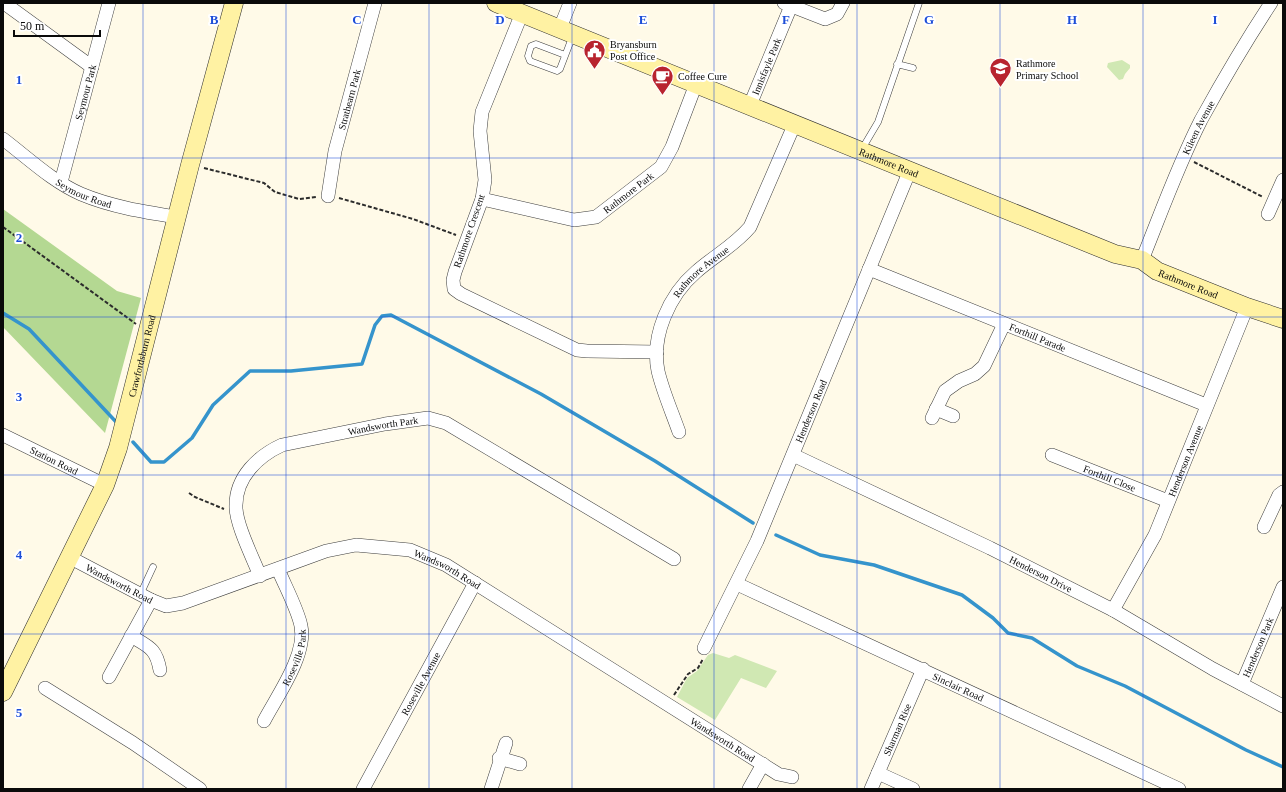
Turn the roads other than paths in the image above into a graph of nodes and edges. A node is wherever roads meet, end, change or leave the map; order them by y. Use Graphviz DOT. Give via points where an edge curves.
graph roads {
  1 [pos="4,3"];
  2 [pos="109,3"];
  3 [pos="234,3"];
  4 [pos="375,3"];
  5 [pos="496,3"];
  6 [pos="570,3"];
  7 [pos="844,3"];
  8 [pos="919,3"];
  9 [pos="1271,3"];
  10 [pos="787,4"];
  11 [pos="522,13"];
  12 [pos="567,31"];
  13 [pos="565,55"];
  14 [pos="897,64"];
  15 [pos="92,67"];
  16 [pos="913,68"];
  17 [pos="696,84"];
  18 [pos="750,105"];
  19 [pos="795,124"];
  20 [pos="3,140"];
  21 [pos="861,150"];
  22 [pos="910,170"];
  23 [pos="1283,180"];
  24 [pos="61,182"];
  25 [pos="328,196"];
  26 [pos="482,199"];
  27 [pos="1275,203"];
  28 [pos="177,217"];
  29 [pos="1142,260"];
  30 [pos="869,269"];
  31 [pos="1247,307"];
  32 [pos="1283,319"];
  33 [pos="1004,324"];
  34 [pos="657,352"];
  35 [pos="1206,405"];
  36 [pos="953,416"];
  37 [pos="679,432"];
  38 [pos="3,435"];
  39 [pos="793,455"];
  40 [pos="1052,455"];
  41 [pos="105,485"];
  42 [pos="1283,492"];
  43 [pos="1168,501"];
  44 [pos="1264,527"];
  45 [pos="69,557"];
  46 [pos="674,559"];
  47 [pos="153,567"];
  48 [pos="278,569"];
  49 [pos="260,576"];
  50 [pos="475,583"];
  51 [pos="737,584"];
  52 [pos="1283,587"];
  53 [pos="146,597"];
  54 [pos="1113,610"];
  55 [pos="131,636"];
  56 [pos="704,648"];
  57 [pos="160,670"];
  58 [pos="923,670"];
  59 [pos="109,677"];
  60 [pos="5,681"];
  61 [pos="1242,684"];
  62 [pos="45,688"];
  63 [pos="1283,706"];
  64 [pos="264,721"];
  65 [pos="506,743"];
  66 [pos="499,758"];
  67 [pos="520,764"];
  68 [pos="764,764"];
  69 [pos="878,773"];
  70 [pos="792,777"];
  71 [pos="365,787"];
  72 [pos="200,789"];
  73 [pos="491,789"];
  74 [pos="749,789"];
  75 [pos="871,789"];
  76 [pos="913,789"];
  77 [pos="1179,789"];
  1 -- 15 [label="street"];
  2 -- 15 [label="street, Seymour Park"];
  3 -- 28 [label="street, Crawfordsburn Road"];
  4 -- 25 [label="street, Strathearn Park" via="335,151"];
  5 -- 11 [label="street, Rathmore Road"];
  6 -- 12 [label="street"];
  7 -- 10 [label="street, Innisfayle Park" via="837,14 825,18"];
  8 -- 14 [label="lane"];
  9 -- 29 [label="street, Kileen Avenue" via="1241,49 1201,121"];
  10 -- 18 [label="street, Innisfayle Park"];
  11 -- 12 [label="street, Rathmore Road"];
  11 -- 26 [label="street, Rathmore Crescent" via="482,112 480,131 485,180"];
  12 -- 13 [label="lane"];
  12 -- 17 [label="street, Rathmore Road"];
  13 -- 13 [label="lane" via="557,71 530,61 528,56 531,46 536,44"];
  14 -- 16 [label="lane"];
  14 -- 21 [label="lane" via="878,122"];
  15 -- 24 [label="street, Seymour Park"];
  17 -- 18 [label="street, Rathmore Road"];
  17 -- 26 [label="street, Rathmore Park" via="672,147 661,167 596,217 574,220"];
  18 -- 19 [label="street, Rathmore Road"];
  19 -- 21 [label="street, Rathmore Road"];
  19 -- 34 [label="street, Rathmore Avenue" via="750,227 739,240 695,272 673,297 661,327"];
  20 -- 24 [label="street, Seymour Road"];
  21 -- 22 [label="street, Rathmore Road"];
  22 -- 29 [label="street, Rathmore Road" via="1115,254"];
  22 -- 30 [label="street, Henderson Road"];
  23 -- 27 [label="street"];
  24 -- 28 [label="street, Seymour Road" via="81,194 112,204"];
  26 -- 34 [label="street, Rathmore Crescent" via="455,272 454,289 577,350"];
  28 -- 41 [label="street, Crawfordsburn Road" via="118,448"];
  29 -- 31 [label="street, Rathmore Road" via="1157,271"];
  30 -- 33 [label="street, Forthill Parade"];
  30 -- 39 [label="street, Henderson Road"];
  31 -- 32 [label="street, Rathmore Road"];
  31 -- 35 [label="street, Henderson Avenue"];
  33 -- 35 [label="street, Forthill Parade"];
  33 -- 36 [label="street" via="984,366 945,391 934,414"];
  34 -- 37 [label="street, Rathmore Avenue" via="658,371"];
  35 -- 43 [label="street, Henderson Avenue"];
  38 -- 41 [label="street, Station Road"];
  39 -- 51 [label="street, Henderson Road"];
  39 -- 54 [label="street, Henderson Drive" via="990,548"];
  40 -- 43 [label="street, Forthill Close"];
  41 -- 45 [label="street, Crawfordsburn Road"];
  42 -- 44 [label="street" via="1279,495"];
  43 -- 54 [label="street, Henderson Avenue" via="1155,535"];
  45 -- 53 [label="street, Wandsworth Road"];
  45 -- 60 [label="street, Crawfordsburn Road"];
  46 -- 49 [label="street, Wandsworth Park" via="446,423 428,418 282,445 267,452 248,470 237,496 237,515"];
  47 -- 53 [label="lane"];
  48 -- 49 [label="street, Wandsworth Road"];
  48 -- 50 [label="street, Wandsworth Road" via="326,551 356,546 410,550 446,565"];
  48 -- 64 [label="street, Roseville Park" via="301,625 302,640 297,658"];
  49 -- 53 [label="street, Wandsworth Road" via="183,604 166,606"];
  50 -- 68 [label="street, Wandsworth Road"];
  50 -- 71 [label="street, Roseville Avenue"];
  51 -- 56 [label="street, Henderson Road"];
  51 -- 58 [label="street, Sinclair Road"];
  52 -- 61 [label="street, Henderson Park"];
  53 -- 55 [label="street"];
  54 -- 61 [label="street, Henderson Drive"];
  55 -- 57 [label="street" via="154,651"];
  55 -- 59 [label="street"];
  58 -- 69 [label="street, Sharman Rise"];
  58 -- 77 [label="street, Sinclair Road"];
  61 -- 63 [label="street, Henderson Drive"];
  62 -- 72 [label="street"];
  65 -- 66 [label="street"];
  66 -- 67 [label="street"];
  66 -- 73 [label="street"];
  68 -- 70 [label="street, Wandsworth Road" via="778,774"];
  68 -- 74 [label="street"];
  69 -- 75 [label="street, Sharman Rise"];
  69 -- 76 [label="street"];
}
